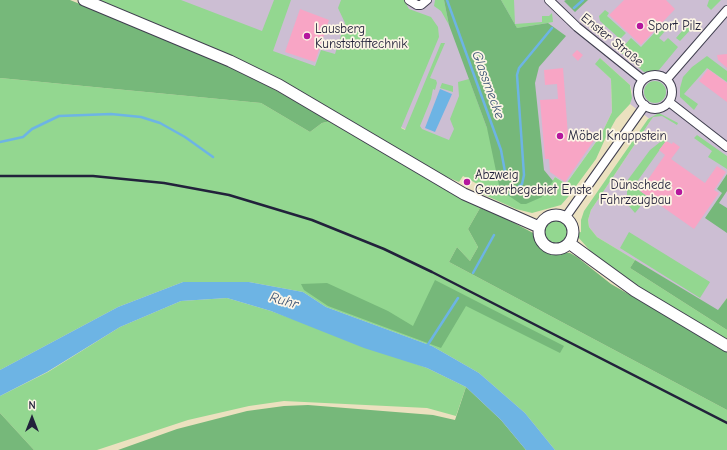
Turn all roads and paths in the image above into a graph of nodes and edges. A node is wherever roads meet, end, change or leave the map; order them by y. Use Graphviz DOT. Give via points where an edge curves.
graph roads {
  1 [pos="84,0"];
  2 [pos="409,0"];
  3 [pos="427,0"];
  4 [pos="549,0"];
  5 [pos="727,10"];
  6 [pos="667,79"];
  7 [pos="642,80"];
  8 [pos="669,102"];
  9 [pos="645,105"];
  10 [pos="727,147"];
  11 [pos="565,218"];
  12 [pos="539,227"];
  13 [pos="569,243"];
  14 [pos="727,346"];
  1 -- 12 [label="main road" via="223,58 278,85 464,194"];
  2 -- 3 [label="street" via="412,4 421,5"];
  4 -- 7 [label="street, Enster Straße" via="577,27"];
  5 -- 6 [label="street"];
  6 -- 7 [label="street" via="652,75"];
  6 -- 8 [label="street" via="672,88"];
  7 -- 9 [label="street" via="638,94"];
  8 -- 9 [label="street" via="656,109"];
  8 -- 10 [label="street"];
  9 -- 11 [label="street"];
  11 -- 12 [label="main road" via="553,215 542,221"];
  11 -- 13 [label="main road" via="573,232"];
  12 -- 13 [label="main road" via="539,237 547,247 556,250"];
  13 -- 14 [label="main road" via="635,291"];
}
